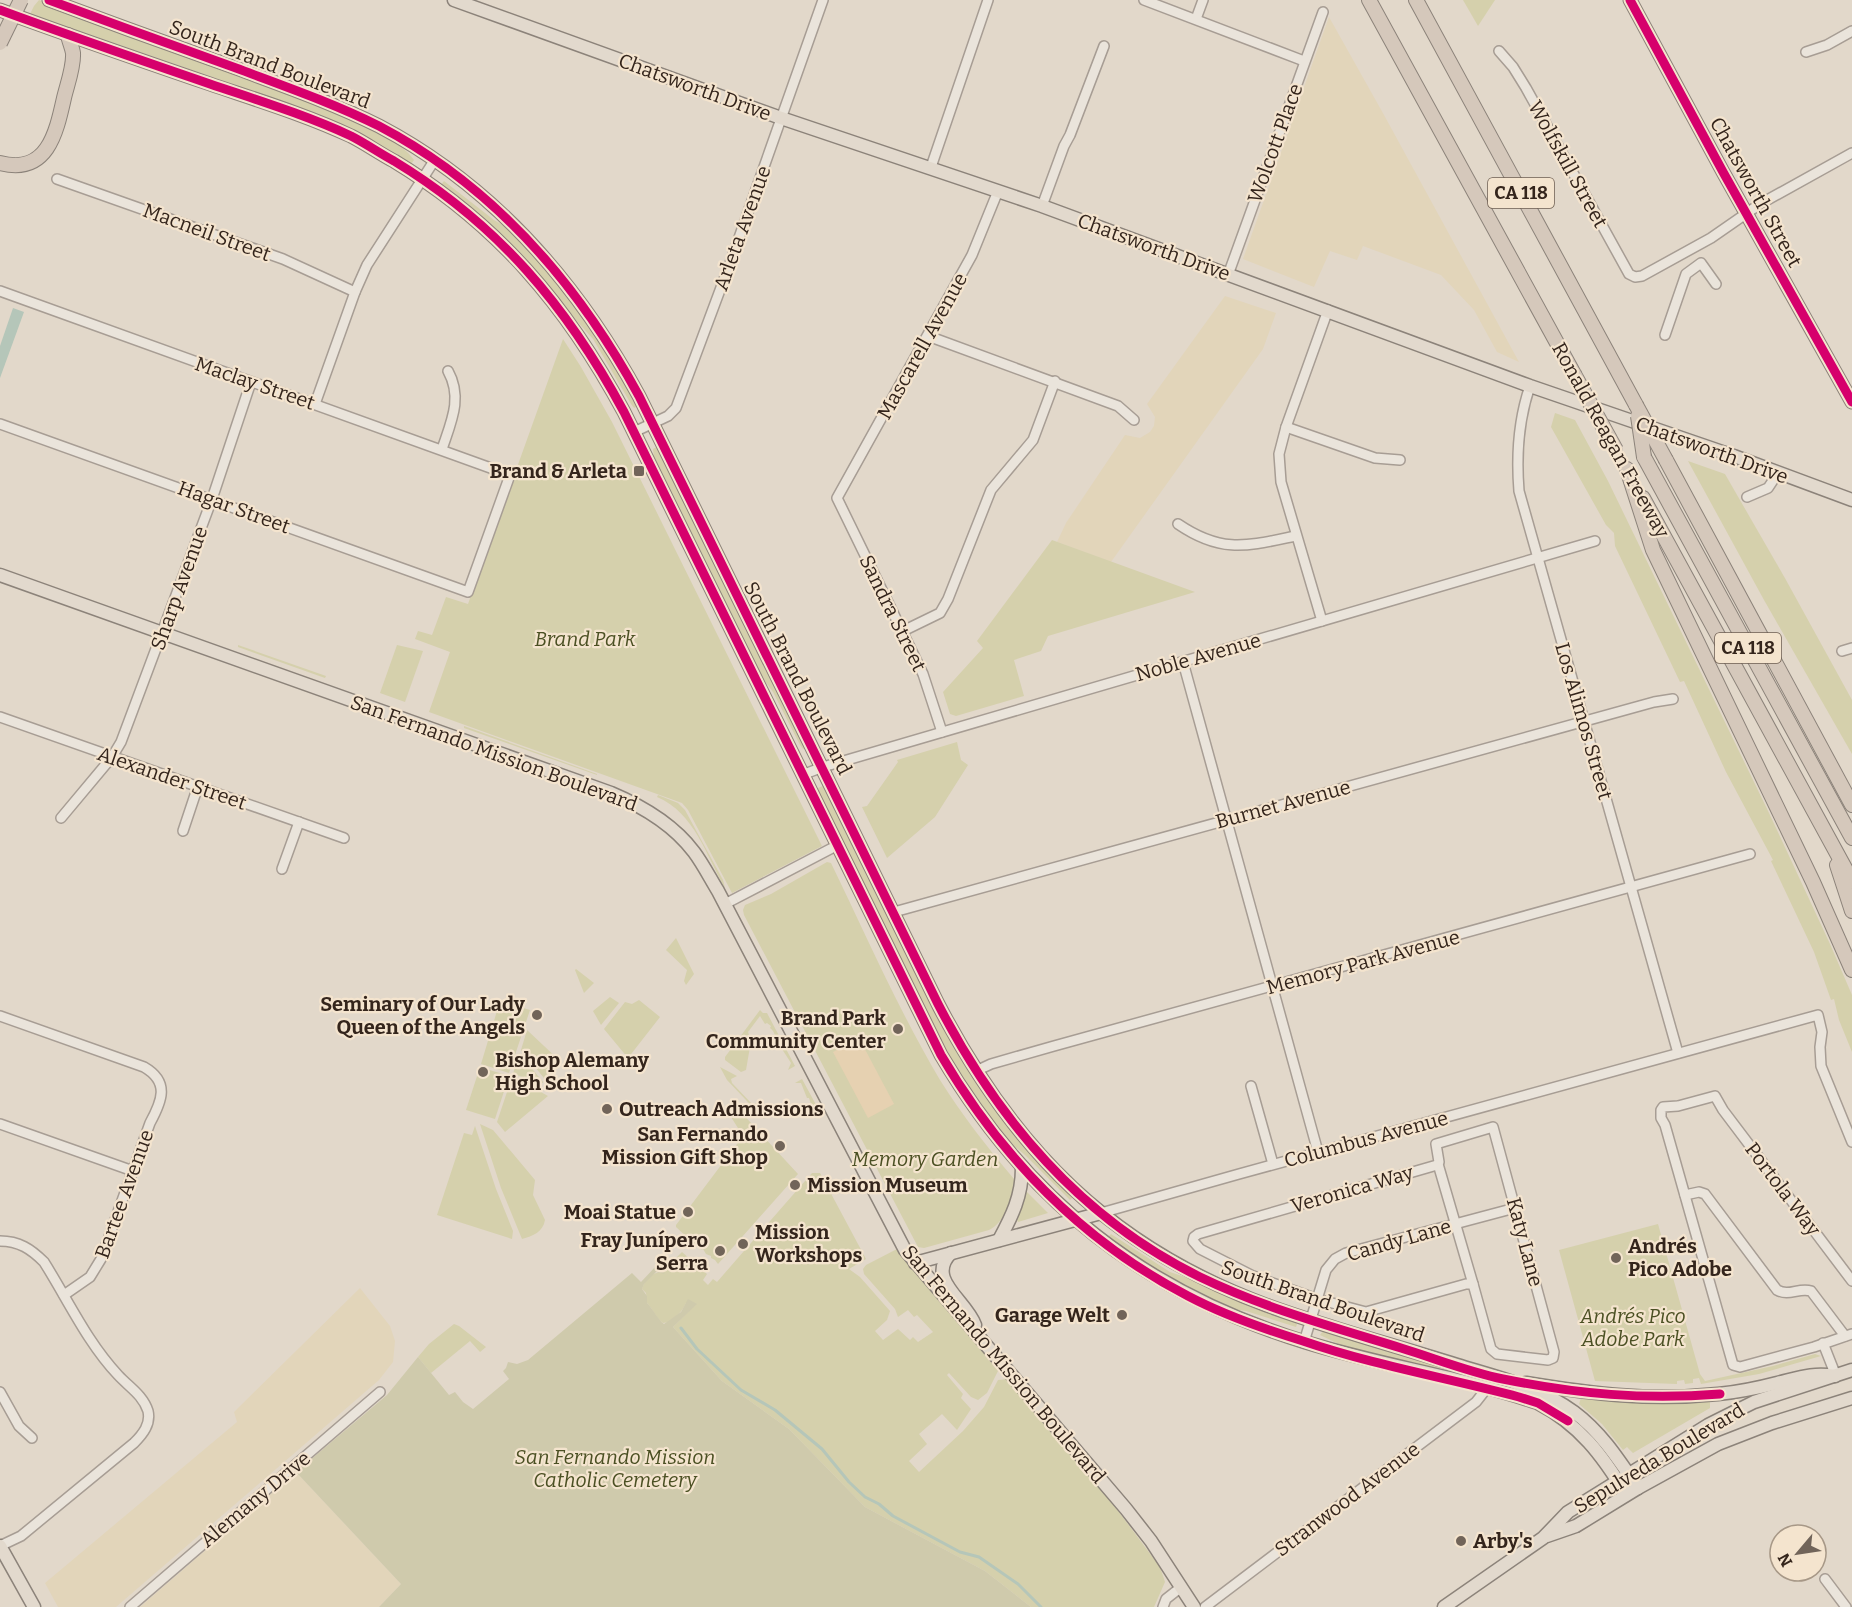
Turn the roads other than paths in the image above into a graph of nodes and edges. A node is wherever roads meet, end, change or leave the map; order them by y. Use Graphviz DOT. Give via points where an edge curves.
graph roads {
  1 [pos="21,0"];
  2 [pos="49,0"];
  3 [pos="454,0"];
  4 [pos="823,0"];
  5 [pos="988,0"];
  6 [pos="1144,0"];
  7 [pos="1203,0"];
  8 [pos="1369,0"];
  9 [pos="1416,0"];
  10 [pos="1630,0"];
  11 [pos="0,10"];
  12 [pos="1323,12"];
  13 [pos="1196,18"];
  14 [pos="1852,31"];
  15 [pos="68,35"];
  16 [pos="0,43"];
  17 [pos="1104,46"];
  18 [pos="1499,51"];
  19 [pos="1806,52"];
  20 [pos="1304,61"];
  21 [pos="781,118"];
  22 [pos="1852,153"];
  23 [pos="434,161"];
  24 [pos="0,163"];
  25 [pos="931,167"];
  26 [pos="422,178"];
  27 [pos="57,179"];
  28 [pos="998,191"];
  29 [pos="1042,206"];
  30 [pos="1746,213"];
  31 [pos="1692,249"];
  32 [pos="1701,264"];
  33 [pos="1228,275"];
  34 [pos="1716,284"];
  35 [pos="0,291"];
  36 [pos="355,292"];
  37 [pos="1328,310"];
  38 [pos="928,336"];
  39 [pos="1665,336"];
  40 [pos="448,371"];
  41 [pos="251,381"];
  42 [pos="1055,381"];
  43 [pos="1530,386"];
  44 [pos="1852,402"];
  45 [pos="315,404"];
  46 [pos="1636,405"];
  47 [pos="1134,420"];
  48 [pos="0,424"];
  49 [pos="653,424"];
  50 [pos="1286,427"];
  51 [pos="634,432"];
  52 [pos="442,449"];
  53 [pos="1400,460"];
  54 [pos="1627,469"];
  55 [pos="1778,473"];
  56 [pos="1747,497"];
  57 [pos="837,498"];
  58 [pos="212,499"];
  59 [pos="1852,500"];
  60 [pos="1657,523"];
  61 [pos="1178,524"];
  62 [pos="1296,536"];
  63 [pos="1595,541"];
  64 [pos="1539,557"];
  65 [pos="0,575"];
  66 [pos="468,592"];
  67 [pos="1322,621"];
  68 [pos="903,631"];
  69 [pos="162,632"];
  70 [pos="1183,662"];
  71 [pos="1673,699"];
  72 [pos="0,717"];
  73 [pos="1584,722"];
  74 [pos="942,732"];
  75 [pos="112,758"];
  76 [pos="823,768"];
  77 [pos="802,775"];
  78 [pos="198,786"];
  79 [pos="1852,805"];
  80 [pos="61,818"];
  81 [pos="1227,820"];
  82 [pos="299,822"];
  83 [pos="183,831"];
  84 [pos="344,838"];
  85 [pos="1852,838"];
  86 [pos="1831,843"];
  87 [pos="836,846"];
  88 [pos="1852,851"];
  89 [pos="1750,854"];
  90 [pos="282,869"];
  91 [pos="1852,881"];
  92 [pos="1632,887"];
  93 [pos="725,904"];
  94 [pos="1852,911"];
  95 [pos="894,912"];
  96 [pos="1852,970"];
  97 [pos="1274,986"];
  98 [pos="0,1016"];
  99 [pos="1678,1053"];
  100 [pos="976,1071"];
  101 [pos="1251,1086"];
  102 [pos="0,1124"];
  103 [pos="1493,1127"];
  104 [pos="1852,1142"];
  105 [pos="1318,1152"];
  106 [pos="1273,1164"];
  107 [pos="1438,1164"];
  108 [pos="1022,1168"];
  109 [pos="133,1171"];
  110 [pos="1685,1195"];
  111 [pos="1515,1208"];
  112 [pos="1101,1213"];
  113 [pos="1077,1220"];
  114 [pos="1456,1224"];
  115 [pos="999,1240"];
  116 [pos="0,1241"];
  117 [pos="951,1253"];
  118 [pos="915,1263"];
  119 [pos="1852,1281"];
  120 [pos="1473,1284"];
  121 [pos="64,1295"];
  122 [pos="1317,1299"];
  123 [pos="1311,1320"];
  124 [pos="1849,1335"];
  125 [pos="980,1338"];
  126 [pos="1304,1342"];
  127 [pos="1823,1344"];
  128 [pos="1851,1373"];
  129 [pos="1836,1376"];
  130 [pos="1501,1379"];
  131 [pos="1487,1389"];
  132 [pos="0,1392"];
  133 [pos="380,1392"];
  134 [pos="1852,1398"];
  135 [pos="32,1438"];
  136 [pos="1623,1477"];
  137 [pos="1632,1491"];
  138 [pos="1543,1538"];
  139 [pos="0,1546"];
  140 [pos="1828,1583"];
  141 [pos="1180,1588"];
  142 [pos="34,1607"];
  143 [pos="130,1607"];
  144 [pos="1162,1607"];
  145 [pos="1194,1607"];
  146 [pos="1205,1607"];
  147 [pos="1444,1607"];
  148 [pos="1846,1607"];
  1 -- 16 [label="highway, bridge"];
  2 -- 23 [label="main road, South Brand Boulevard" via="291,88 379,126"];
  3 -- 21 [label="main road, Chatsworth Drive"];
  4 -- 21 [label="street, Arleta Avenue"];
  5 -- 25 [label="street"];
  6 -- 13 [label="street"];
  7 -- 13 [label="street"];
  8 -- 54 [label="highway, Ronald Reagan Freeway / CA 118, bridge"];
  9 -- 46 [label="highway, Ronald Reagan Freeway / CA 118"];
  10 -- 30 [label="main road, Chatsworth Street"];
  11 -- 15 [label="main road, South Brand Boulevard"];
  12 -- 20 [label="street, Wolcott Place"];
  13 -- 20 [label="street"];
  14 -- 19 [label="street"];
  15 -- 24 [label="highway" via="73,54 58,129 50,146 29,164"];
  15 -- 26 [label="main road, South Brand Boulevard" via="322,124 351,136"];
  17 -- 29 [label="street"];
  18 -- 31 [label="street, Wolfskill Street" via="1526,88 1629,274 1642,276"];
  20 -- 33 [label="street, Wolcott Place"];
  21 -- 25 [label="main road, Chatsworth Drive"];
  21 -- 49 [label="street, Arleta Avenue" via="676,408"];
  22 -- 30 [label="street"];
  23 -- 26 [label="street"];
  23 -- 49 [label="main road, South Brand Boulevard" via="497,209 572,290 614,351"];
  25 -- 28 [label="main road, Chatsworth Drive"];
  26 -- 36 [label="street" via="376,250"];
  26 -- 51 [label="main road, South Brand Boulevard" via="473,217 534,277 587,346"];
  27 -- 36 [label="street, Macneil Street" via="283,260"];
  28 -- 29 [label="main road, Chatsworth Drive"];
  28 -- 38 [label="street, Mascarell Avenue" via="972,255"];
  29 -- 33 [label="main road, Chatsworth Drive"];
  30 -- 31 [label="street"];
  30 -- 44 [label="main road, Chatsworth Street"];
  31 -- 32 [label="street"];
  32 -- 34 [label="street"];
  32 -- 39 [label="street" via="1686,274"];
  33 -- 37 [label="main road, Chatsworth Drive"];
  35 -- 41 [label="street, Maclay Street"];
  36 -- 45 [label="street"];
  37 -- 43 [label="main road, Chatsworth Drive"];
  37 -- 50 [label="street"];
  38 -- 42 [label="street"];
  38 -- 57 [label="street, Mascarell Avenue"];
  40 -- 52 [label="street" via="455,388 455,410"];
  41 -- 45 [label="street, Maclay Street"];
  41 -- 58 [label="street, Sharp Avenue"];
  42 -- 47 [label="street" via="1118,406"];
  42 -- 68 [label="street" via="1033,440 991,490 940,613"];
  43 -- 55 [label="main road, Chatsworth Drive"];
  43 -- 64 [label="street, Los Alimos Street" via="1518,438 1517,463 1520,491"];
  45 -- 52 [label="street, Maclay Street"];
  46 -- 79 [label="highway, Ronald Reagan Freeway / CA 118, bridge"];
  46 -- 85 [label="highway, CA 118, bridge" via="1644,457"];
  48 -- 58 [label="street, Hagar Street"];
  49 -- 51 [label="street, Arleta Avenue"];
  49 -- 76 [label="main road, South Brand Boulevard"];
  50 -- 53 [label="street" via="1375,458"];
  50 -- 62 [label="street" via="1279,454 1281,482"];
  51 -- 77 [label="main road, South Brand Boulevard"];
  52 -- 66 [label="street, Maclay Street" via="510,475"];
  54 -- 60 [label="highway, Ronald Reagan Freeway / CA 118"];
  54 -- 96 [label="highway" via="1653,550"];
  55 -- 56 [label="street" via="1768,488"];
  55 -- 59 [label="main road, Chatsworth Drive"];
  57 -- 68 [label="street, Sandra Street"];
  58 -- 66 [label="street, Hagar Street"];
  58 -- 69 [label="street, Sharp Avenue"];
  60 -- 86 [label="highway, Ronald Reagan Freeway / CA 118"];
  60 -- 88 [label="highway, CA 118" via="1682,538"];
  61 -- 62 [label="street" via="1196,537 1235,546"];
  62 -- 67 [label="street"];
  63 -- 64 [label="street, Noble Avenue"];
  64 -- 67 [label="street, Noble Avenue"];
  64 -- 73 [label="street, Los Alimos Street"];
  65 -- 69 [label="main road, San Fernando Mission Boulevard"];
  67 -- 70 [label="street, Noble Avenue"];
  68 -- 74 [label="street, Sandra Street" via="923,674"];
  69 -- 75 [label="street, Sharp Avenue"];
  69 -- 93 [label="main road, San Fernando Mission Boulevard" via="629,800 661,820 692,850"];
  70 -- 74 [label="street, Noble Avenue"];
  70 -- 81 [label="street"];
  71 -- 73 [label="street, Burnet Avenue"];
  72 -- 75 [label="street, Alexander Street"];
  73 -- 81 [label="street, Burnet Avenue"];
  73 -- 92 [label="street, Los Alimos Street"];
  74 -- 76 [label="street, Noble Avenue"];
  75 -- 78 [label="street, Alexander Street"];
  75 -- 80 [label="street, Sharp Avenue"];
  76 -- 77 [label="street, Noble Avenue"];
  76 -- 95 [label="main road, South Brand Boulevard"];
  77 -- 87 [label="main road, South Brand Boulevard"];
  78 -- 82 [label="street, Alexander Street"];
  78 -- 83 [label="street"];
  81 -- 95 [label="street, Burnet Avenue"];
  81 -- 97 [label="street"];
  82 -- 84 [label="street, Alexander Street"];
  82 -- 90 [label="street"];
  86 -- 91 [label="highway, Ronald Reagan Freeway / CA 118"];
  86 -- 94 [label="highway"];
  87 -- 93 [label="street"];
  87 -- 108 [label="main road, South Brand Boulevard" via="941,1054 985,1123"];
  89 -- 92 [label="street, Memory Park Avenue"];
  92 -- 97 [label="street, Memory Park Avenue"];
  92 -- 99 [label="street, Los Alimos Street"];
  93 -- 118 [label="main road, San Fernando Mission Boulevard" via="899,1240"];
  95 -- 100 [label="main road, South Brand Boulevard" via="942,1012"];
  97 -- 100 [label="street, Memory Park Avenue"];
  97 -- 105 [label="street"];
  98 -- 109 [label="street, Bartee Avenue" via="153,1072 162,1095"];
  99 -- 104 [label="street, Columbus Avenue" via="1818,1015 1821,1066"];
  99 -- 105 [label="street, Columbus Avenue"];
  100 -- 112 [label="main road, South Brand Boulevard" via="1026,1140"];
  101 -- 106 [label="street"];
  102 -- 109 [label="street"];
  103 -- 107 [label="street, Veronica Way" via="1436,1144"];
  103 -- 111 [label="street, Katy Lane"];
  105 -- 106 [label="street, Columbus Avenue"];
  106 -- 112 [label="street, Columbus Avenue"];
  107 -- 114 [label="street"];
  107 -- 122 [label="street, Veronica Way" via="1194,1237 1200,1249 1253,1276"];
  108 -- 113 [label="main road, South Brand Boulevard"];
  108 -- 115 [label="main road" via="1019,1198"];
  109 -- 121 [label="street, Bartee Avenue" via="98,1266 85,1282"];
  110 -- 119 [label="street, Portola Way" via="1661,1110 1715,1096"];
  110 -- 124 [label="street" via="1705,1194 1777,1290 1786,1294 1811,1291"];
  110 -- 127 [label="street" via="1732,1365 1740,1367"];
  111 -- 114 [label="street, Candy Lane"];
  111 -- 120 [label="street, Katy Lane" via="1553,1358 1497,1354 1491,1349"];
  112 -- 113 [label="main road, Columbus Avenue"];
  112 -- 123 [label="main road, South Brand Boulevard" via="1198,1276"];
  113 -- 115 [label="main road, Columbus Avenue"];
  113 -- 126 [label="main road, South Brand Boulevard" via="1137,1266 1189,1297"];
  114 -- 120 [label="street"];
  114 -- 122 [label="street, Candy Lane" via="1346,1253 1326,1270"];
  115 -- 117 [label="main road, Columbus Avenue"];
  116 -- 121 [label="street" via="18,1243 37,1255"];
  117 -- 118 [label="main road, Columbus Avenue"];
  117 -- 125 [label="main road" via="942,1267 943,1279 971,1316"];
  118 -- 125 [label="main road, San Fernando Mission Boulevard"];
  120 -- 122 [label="street" via="1366,1312"];
  121 -- 139 [label="street" via="99,1352 142,1398 149,1416 145,1430 134,1443 21,1536"];
  122 -- 123 [label="street, Candy Lane"];
  123 -- 126 [label="street, Candy Lane"];
  123 -- 130 [label="main road, South Brand Boulevard"];
  124 -- 127 [label="street"];
  125 -- 141 [label="main road, San Fernando Mission Boulevard" via="1137,1523"];
  126 -- 131 [label="main road, South Brand Boulevard"];
  127 -- 129 [label="street"];
  128 -- 129 [label="main road, Sepulveda Boulevard"];
  129 -- 130 [label="main road" via="1819,1373 1731,1392 1657,1398 1611,1396"];
  129 -- 136 [label="main road, Sepulveda Boulevard" via="1741,1407"];
  130 -- 136 [label="main road, South Brand Boulevard" via="1553,1399 1573,1412 1611,1449"];
  131 -- 136 [label="main road, South Brand Boulevard" via="1557,1413"];
  131 -- 146 [label="street, Stranwood Avenue" via="1476,1402"];
  132 -- 135 [label="street" via="19,1426"];
  133 -- 143 [label="street, Alemany Drive"];
  134 -- 137 [label="main road, Sepulveda Boulevard" via="1702,1451"];
  136 -- 137 [label="main road, South Brand Boulevard"];
  136 -- 138 [label="main road, Sepulveda Boulevard" via="1568,1512"];
  137 -- 138 [label="main road, Sepulveda Boulevard" via="1576,1526"];
  138 -- 147 [label="main road, Sepulveda Boulevard"];
  139 -- 142 [label="main road"];
  140 -- 148 [label="street"];
  141 -- 144 [label="street"];
  141 -- 145 [label="main road, San Fernando Mission Boulevard"];
}
